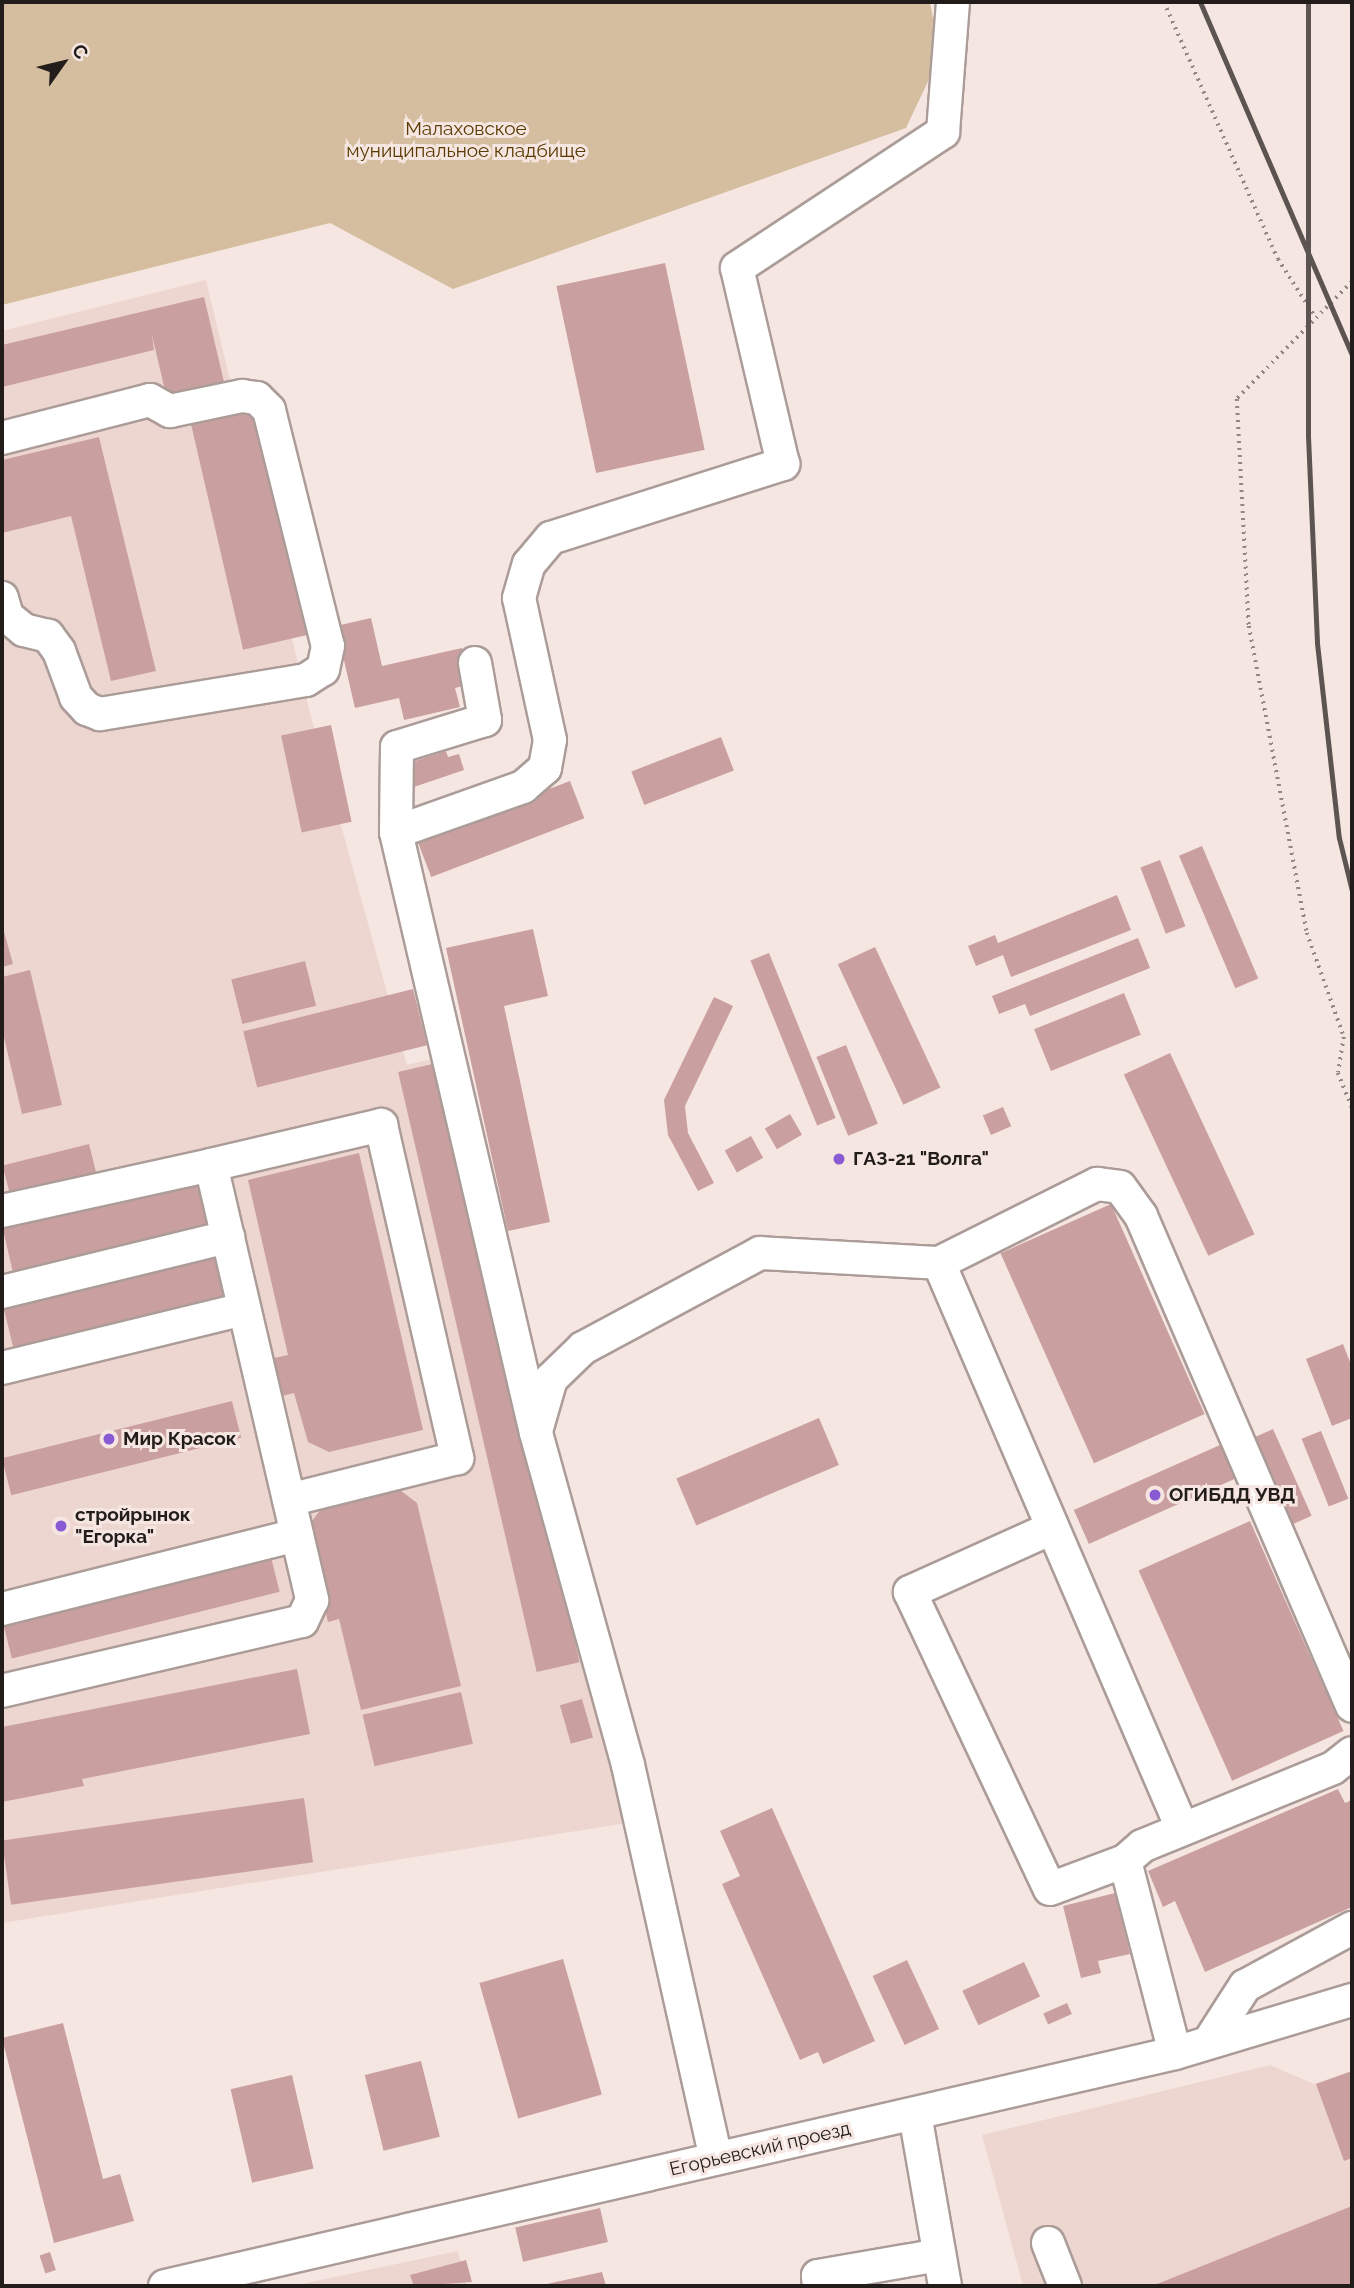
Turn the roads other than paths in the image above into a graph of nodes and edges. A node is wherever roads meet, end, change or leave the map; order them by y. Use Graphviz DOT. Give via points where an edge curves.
graph roads {
  1 [pos="953,2"];
  2 [pos="2,438"];
  3 [pos="2,598"];
  4 [pos="475,663"];
  5 [pos="396,832"];
  6 [pos="211,1165"];
  7 [pos="2,1211"];
  8 [pos="228,1237"];
  9 [pos="939,1263"];
  10 [pos="2,1292"];
  11 [pos="244,1309"];
  12 [pos="2,1368"];
  13 [pos="536,1433"];
  14 [pos="289,1500"];
  15 [pos="1052,1528"];
  16 [pos="297,1535"];
  17 [pos="2,1609"];
  18 [pos="2,1691"];
  19 [pos="1352,1706"];
  20 [pos="1352,1753"];
  21 [pos="1182,1828"];
  22 [pos="1125,1861"];
  23 [pos="1352,1928"];
  24 [pos="1352,2000"];
  25 [pos="1209,2042"];
  26 [pos="1175,2053"];
  27 [pos="915,2114"];
  28 [pos="716,2158"];
  29 [pos="1048,2244"];
  30 [pos="939,2255"];
  31 [pos="165,2286"];
  32 [pos="820,2286"];
  33 [pos="945,2286"];
  34 [pos="1065,2286"];
  1 -- 5 [label="street" via="943,132 737,268 783,464 551,538 528,564 519,598 550,740 545,768 523,787"];
  2 -- 3 [label="street" via="150,400 170,411 242,396 257,398 269,410 328,646 323,668 306,680 100,714 76,697 60,651 48,636 24,631 7,616"];
  4 -- 5 [label="street" via="485,720 397,747"];
  5 -- 13 [label="street"];
  6 -- 7 [label="street"];
  6 -- 8 [label="street"];
  6 -- 14 [label="street" via="381,1125 457,1458"];
  8 -- 10 [label="street"];
  8 -- 11 [label="street"];
  9 -- 13 [label="street" via="760,1253 583,1348 551,1379"];
  9 -- 15 [label="street"];
  9 -- 19 [label="street" via="1097,1184 1120,1186 1140,1216"];
  11 -- 12 [label="street"];
  11 -- 14 [label="street"];
  13 -- 28 [label="street" via="558,1476"];
  14 -- 16 [label="street"];
  15 -- 21 [label="street"];
  15 -- 22 [label="street" via="910,1592 1050,1889"];
  16 -- 17 [label="street"];
  16 -- 18 [label="street" via="312,1600 302,1620"];
  20 -- 21 [label="street" via="1333,1768"];
  21 -- 22 [label="street" via="1142,1846"];
  22 -- 26 [label="street"];
  23 -- 25 [label="street" via="1245,1986"];
  24 -- 25 [label="street, Егорьевский проезд"];
  25 -- 26 [label="street, Егорьевский проезд"];
  26 -- 27 [label="street, Егорьевский проезд"];
  27 -- 28 [label="street, Егорьевский проезд"];
  27 -- 30 [label="street"];
  28 -- 31 [label="street, Егорьевский проезд"];
  29 -- 34 [label="street"];
  30 -- 32 [label="street" via="818,2276"];
  30 -- 33 [label="street"];
}
